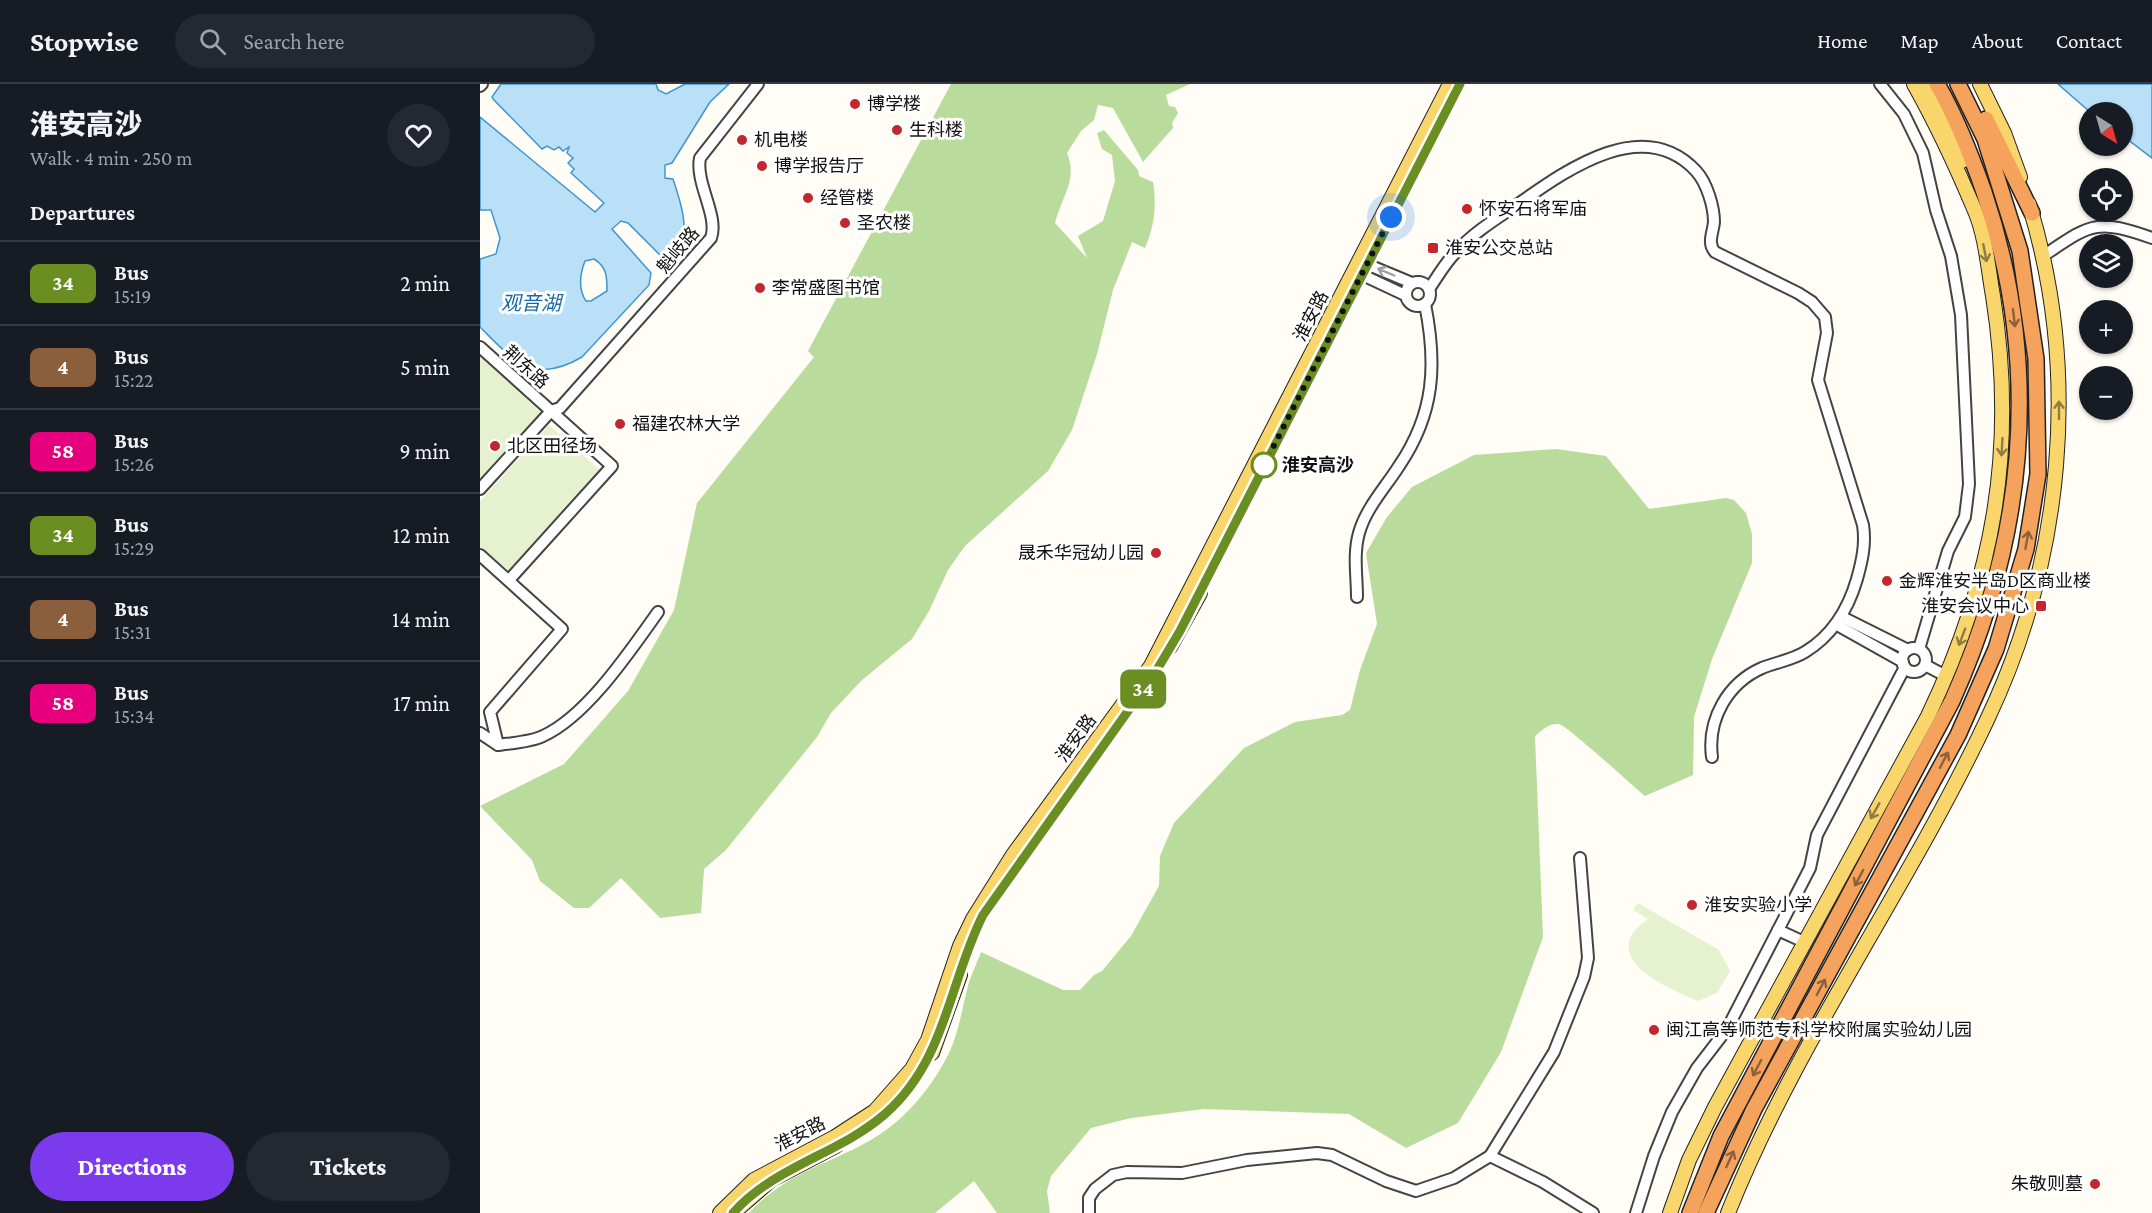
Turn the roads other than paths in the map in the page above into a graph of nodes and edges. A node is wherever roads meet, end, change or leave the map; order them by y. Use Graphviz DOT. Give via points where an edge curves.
graph roads {
  1 [pos="758,84"];
  2 [pos="1450,84"];
  3 [pos="1460,84"];
  4 [pos="1880,84"];
  5 [pos="1914,84"];
  6 [pos="1926,84"];
  7 [pos="1936,84"];
  8 [pos="1958,84"];
  9 [pos="1965,84"];
  10 [pos="1980,84"];
  11 [pos="1976,212"];
  12 [pos="2032,213"];
  13 [pos="2152,238"];
  14 [pos="2043,256"];
  15 [pos="1360,268"];
  16 [pos="1412,283"];
  17 [pos="1429,289"];
  18 [pos="1405,295"];
  19 [pos="1425,304"];
  20 [pos="480,347"];
  21 [pos="551,411"];
  22 [pos="480,489"];
  23 [pos="480,555"];
  24 [pos="509,580"];
  25 [pos="1357,597"];
  26 [pos="658,612"];
  27 [pos="1840,621"];
  28 [pos="1914,650"];
  29 [pos="1904,665"];
  30 [pos="1925,665"];
  31 [pos="1950,678"];
  32 [pos="1982,693"];
  33 [pos="1996,699"];
  34 [pos="480,733"];
  35 [pos="498,745"];
  36 [pos="1712,757"];
  37 [pos="1580,858"];
  38 [pos="1778,930"];
  39 [pos="1804,942"];
  40 [pos="1490,1156"];
  41 [pos="720,1213"];
  42 [pos="733,1213"];
  43 [pos="1089,1213"];
  44 [pos="1593,1213"];
  45 [pos="1636,1213"];
  46 [pos="1670,1213"];
  47 [pos="1690,1213"];
  48 [pos="1706,1213"];
  49 [pos="1728,1213"];
  1 -- 21 [label="street, 魁岐路" via="700,158 699,170 713,228 711,238 560,408"];
  2 -- 15 [label="main road, 淮安路"];
  3 -- 15 [label="main road, 淮安路"];
  4 -- 28 [label="street" via="1904,114 1923,153 1951,256 1960,315 1967,505"];
  5 -- 11 [label="main road"];
  6 -- 11 [label="main road" via="1961,157"];
  7 -- 47 [label="highway, one-way" via="1973,160 1994,222 2012,300 2018,352 2019,424 2015,490 2005,544 1979,639 1952,701 1721,1136"];
  48 -- 8 [label="highway, one-way" via="1754,1110 1958,735 1996,649 2026,549 2038,474 2036,370 2020,251 1985,139"];
  9 -- 12 [label="highway"];
  10 -- 12 [label="main road" via="2011,151"];
  11 -- 31 [label="main road, one-way" via="2000,348 2002,450 1981,580"];
  12 -- 14 [label="main road"];
  13 -- 14 [label="street" via="2115,226 2095,226"];
  33 -- 14 [label="main road, one-way" via="2036,584 2054,488 2058,364"];
  16 -- 15 [label="street, one-way"];
  15 -- 18 [label="street"];
  15 -- 41 [label="main road, 淮安路" via="1151,666 1013,855 973,919 912,1069 874,1112 754,1180"];
  15 -- 42 [label="main road, 淮安路" via="1180,631 1155,673 983,915 968,948 943,1028 921,1071 897,1103 877,1121 771,1180"];
  16 -- 17 [label="street" via="1420,282"];
  16 -- 18 [label="street"];
  17 -- 19 [label="street" via="1430,297"];
  17 -- 27 [label="street" via="1468,240 1587,160 1621,149 1644,148 1673,153 1689,165 1702,179 1713,211 1713,250 1798,293 1825,317 1827,333 1818,380 1864,533 1858,575"];
  18 -- 19 [label="street" via="1413,306"];
  19 -- 25 [label="street" via="1434,356 1431,390 1404,459 1370,508 1359,532"];
  20 -- 21 [label="street, 荆东路"];
  21 -- 22 [label="street, 魁岐路"];
  21 -- 24 [label="street, 荆东路" via="612,466"];
  23 -- 24 [label="street"];
  24 -- 35 [label="street" via="562,629 490,712"];
  26 -- 35 [label="street" via="626,656 559,727 541,737"];
  27 -- 28 [label="street"];
  27 -- 29 [label="street"];
  27 -- 36 [label="street" via="1805,652 1750,674 1731,690 1714,722"];
  28 -- 29 [label="street" via="1903,656"];
  28 -- 30 [label="street" via="1926,658"];
  29 -- 30 [label="street" via="1916,672"];
  29 -- 38 [label="street" via="1817,835 1810,868"];
  30 -- 31 [label="street"];
  31 -- 39 [label="main road, one-way"];
  32 -- 33 [label="main road"];
  33 -- 49 [label="main road" via="1951,791 1780,1099"];
  34 -- 35 [label="street"];
  37 -- 40 [label="street" via="1588,958 1584,977 1554,1052"];
  38 -- 39 [label="street"];
  38 -- 45 [label="street" via="1727,1029 1672,1112"];
  39 -- 46 [label="main road" via="1706,1125"];
  40 -- 43 [label="street" via="1454,1179 1416,1191 1332,1155 1317,1153 1247,1160 1182,1173 1127,1172 1113,1175 1095,1189 1089,1198"];
  40 -- 44 [label="street" via="1533,1176"];
}
